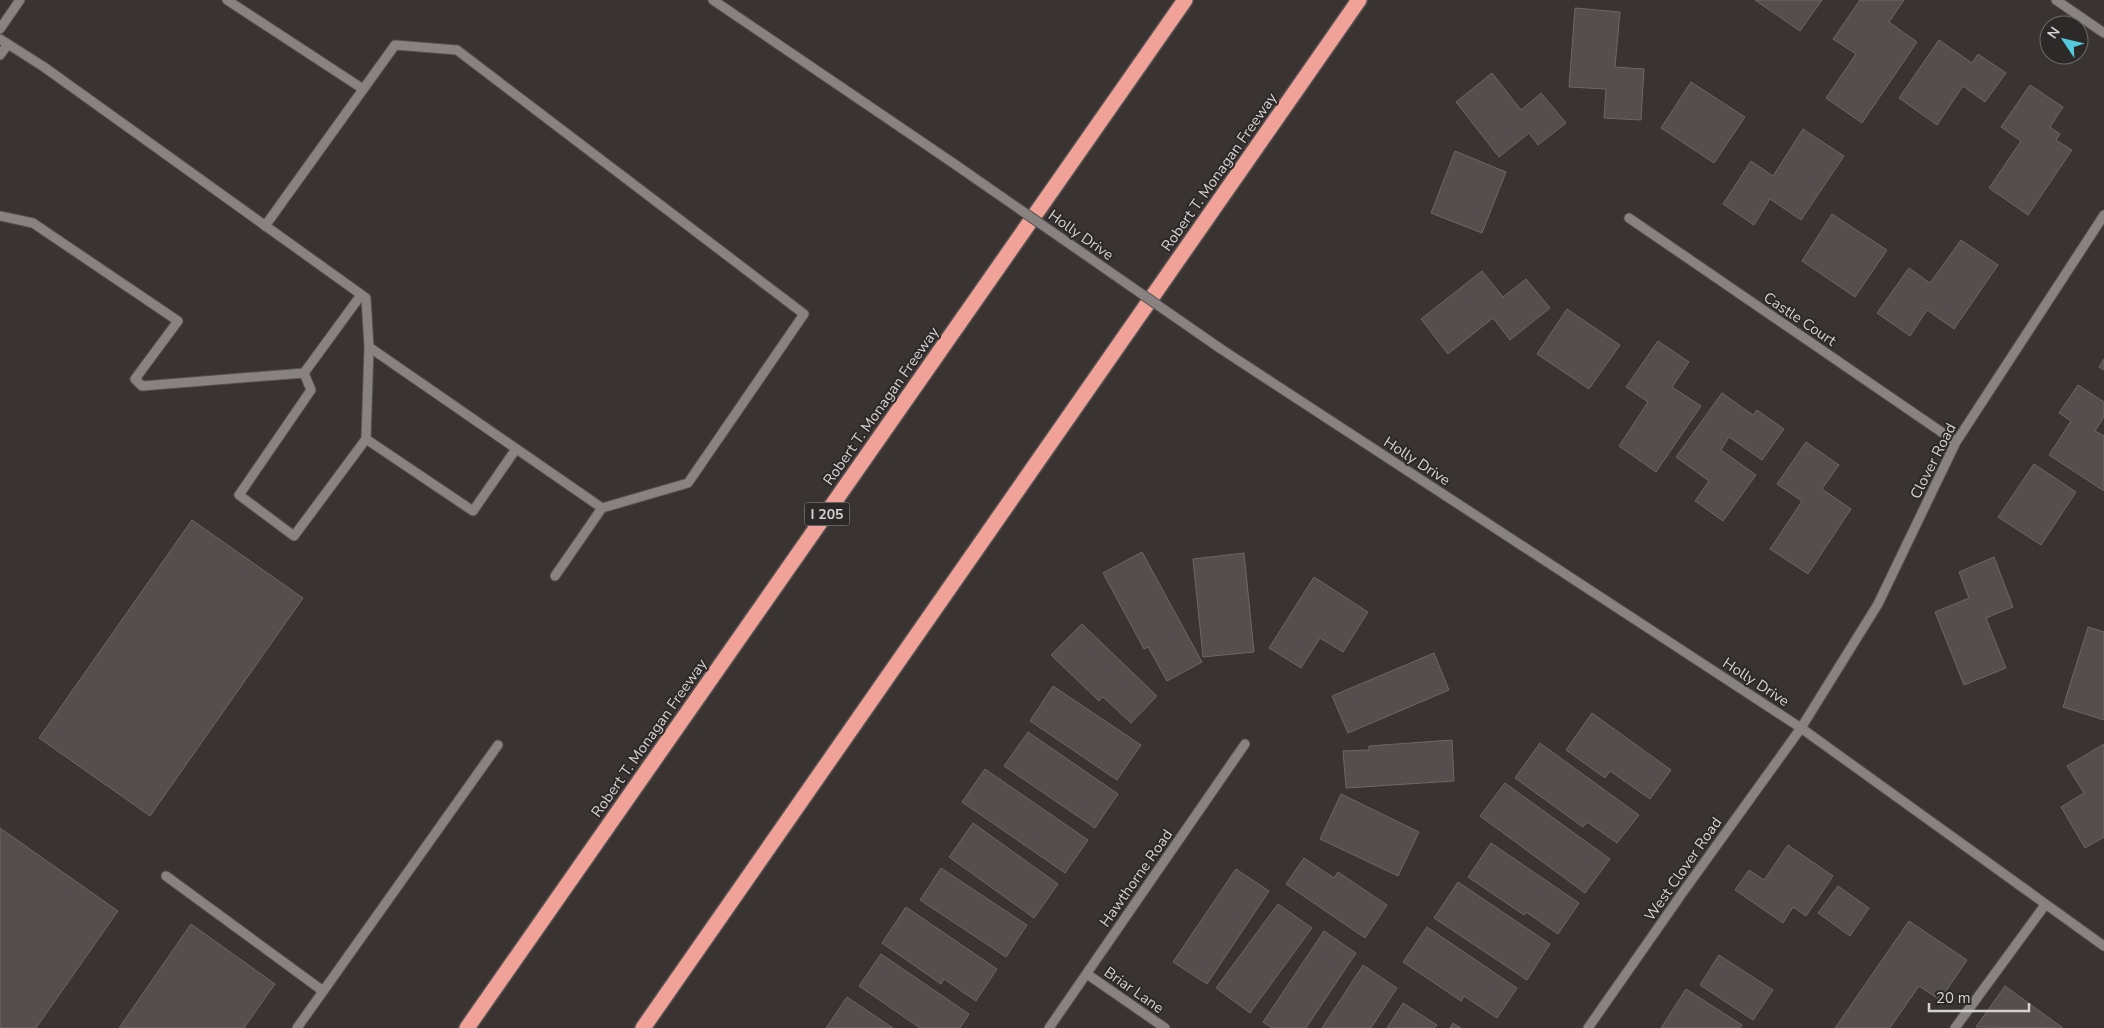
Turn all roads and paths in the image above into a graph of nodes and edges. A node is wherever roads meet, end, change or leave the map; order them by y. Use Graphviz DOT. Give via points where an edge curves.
graph roads {
  1 [pos="20,0"];
  2 [pos="227,0"];
  3 [pos="713,0"];
  4 [pos="1185,0"];
  5 [pos="1359,0"];
  6 [pos="2056,0"];
  7 [pos="0,29"];
  8 [pos="2104,33"];
  9 [pos="4,41"];
  10 [pos="0,55"];
  11 [pos="363,89"];
  12 [pos="2104,215"];
  13 [pos="0,216"];
  14 [pos="1629,218"];
  15 [pos="265,226"];
  16 [pos="361,295"];
  17 [pos="369,347"];
  18 [pos="304,373"];
  19 [pos="366,439"];
  20 [pos="1956,442"];
  21 [pos="516,449"];
  22 [pos="602,508"];
  23 [pos="555,576"];
  24 [pos="1802,728"];
  25 [pos="1245,744"];
  26 [pos="498,745"];
  27 [pos="166,876"];
  28 [pos="2045,905"];
  29 [pos="2104,946"];
  30 [pos="1087,974"];
  31 [pos="323,991"];
  32 [pos="296,1028"];
  33 [pos="467,1028"];
  34 [pos="643,1028"];
  35 [pos="1049,1028"];
  36 [pos="1165,1028"];
  37 [pos="1588,1028"];
  38 [pos="1956,1028"];
  1 -- 7 [label="street"];
  2 -- 11 [label="street"];
  3 -- 24 [label="street, Holly Drive, bridge" via="1221,349"];
  4 -- 33 [label="highway, Robert T. Monagan Freeway / I 205"];
  5 -- 34 [label="highway, Robert T. Monagan Freeway"];
  6 -- 8 [label="street"];
  9 -- 10 [label="street"];
  9 -- 15 [label="street"];
  11 -- 15 [label="street"];
  11 -- 22 [label="street" via="395,45 457,50 804,314 688,483"];
  12 -- 20 [label="street, Clover Road"];
  13 -- 18 [label="street" via="33,223 178,321 135,379 142,386"];
  14 -- 20 [label="street, Castle Court"];
  15 -- 16 [label="street"];
  16 -- 17 [label="street" via="366,298"];
  16 -- 18 [label="street"];
  17 -- 19 [label="street"];
  17 -- 21 [label="street"];
  18 -- 19 [label="street" via="311,390 239,495 294,536"];
  19 -- 21 [label="street" via="473,511"];
  20 -- 24 [label="street, Clover Road" via="1878,604"];
  21 -- 22 [label="street"];
  22 -- 23 [label="street"];
  24 -- 28 [label="street, Holly Drive"];
  24 -- 37 [label="street, West Clover Road"];
  25 -- 30 [label="street, Hawthorne Road"];
  26 -- 31 [label="street"];
  27 -- 31 [label="street"];
  28 -- 29 [label="street, Holly Drive"];
  28 -- 38 [label="street"];
  30 -- 35 [label="street, Hawthorne Road"];
  30 -- 36 [label="street, Briar Lane"];
  31 -- 32 [label="street"];
}
